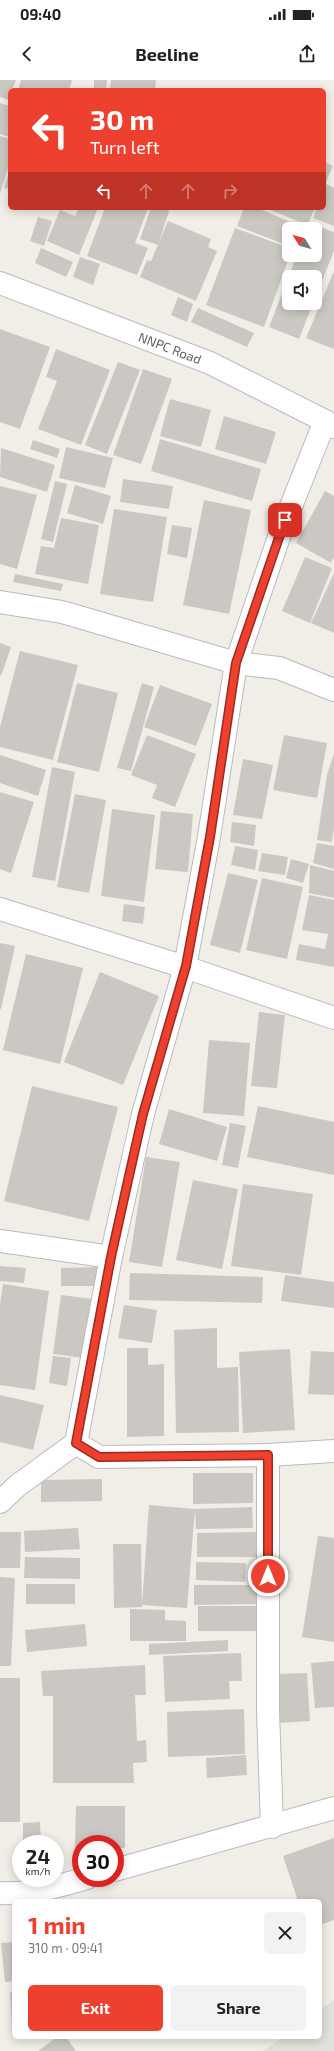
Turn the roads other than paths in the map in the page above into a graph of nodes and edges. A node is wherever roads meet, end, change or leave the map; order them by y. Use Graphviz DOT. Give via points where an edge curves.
graph roads {
  1 [pos="0,283"];
  2 [pos="330,424"];
  3 [pos="0,602"];
  4 [pos="236,663"];
  5 [pos="334,690"];
  6 [pos="0,908"];
  7 [pos="186,966"];
  8 [pos="334,1018"];
  9 [pos="0,1241"];
  10 [pos="111,1257"];
  11 [pos="76,1443"];
  12 [pos="334,1451"];
  13 [pos="268,1455"];
  14 [pos="0,1502"];
  15 [pos="334,1808"];
  16 [pos="272,1827"];
  17 [pos="124,1868"];
  18 [pos="72,1886"];
  19 [pos="0,1893"];
  20 [pos="56,1894"];
  1 -- 2 [label="street, NNPC Road" via="210,363"];
  2 -- 4 [label="street" via="280,534"];
  3 -- 4 [label="street" via="62,612"];
  4 -- 5 [label="street" via="279,668"];
  4 -- 7 [label="street" via="210,837"];
  6 -- 7 [label="street"];
  7 -- 8 [label="street"];
  7 -- 10 [label="street" via="143,1114"];
  9 -- 10 [label="street"];
  10 -- 11 [label="street"];
  11 -- 13 [label="street" via="99,1457"];
  11 -- 14 [label="street" via="17,1486"];
  12 -- 13 [label="street"];
  13 -- 16 [label="street" via="268,1711"];
  15 -- 16 [label="street"];
  16 -- 17 [label="street"];
  18 -- 20 [label="street"];
  19 -- 20 [label="street"];
}
